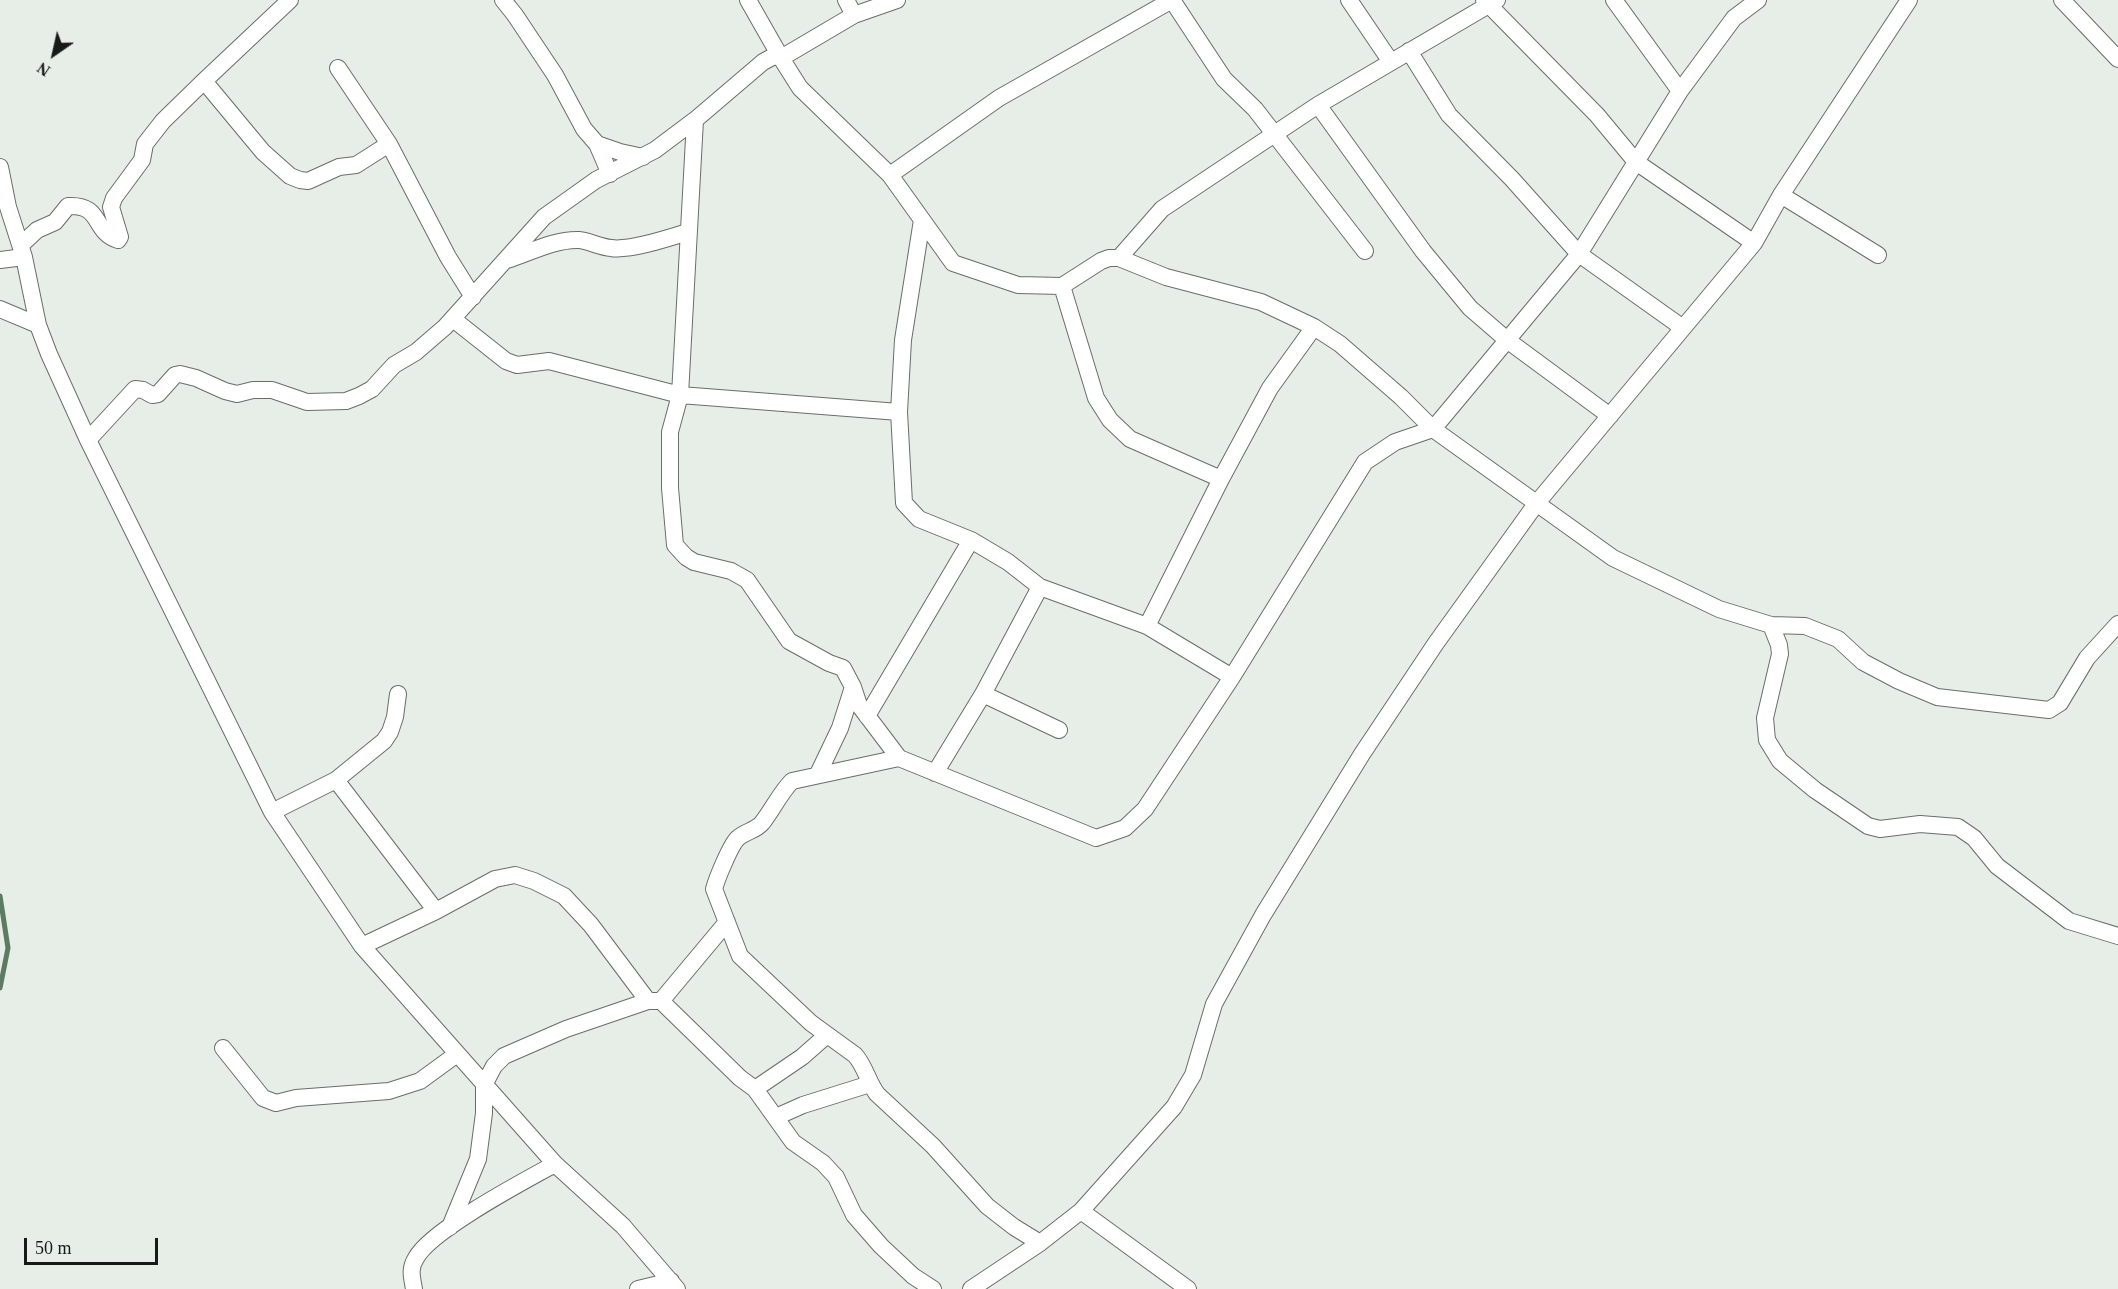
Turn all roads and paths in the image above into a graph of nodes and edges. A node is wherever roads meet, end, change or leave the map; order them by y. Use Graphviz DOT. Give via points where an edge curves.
graph roads {
  1 [pos="290,0"];
  2 [pos="503,0"];
  3 [pos="748,0"];
  4 [pos="846,0"];
  5 [pos="897,0"];
  6 [pos="1172,0"];
  7 [pos="1349,0"];
  8 [pos="1614,0"];
  9 [pos="1758,0"];
  10 [pos="1909,0"];
  11 [pos="2062,0"];
  12 [pos="1489,2"];
  13 [pos="854,15"];
  14 [pos="1410,51"];
  15 [pos="781,58"];
  16 [pos="2118,59"];
  17 [pos="1391,62"];
  18 [pos="338,68"];
  19 [pos="204,81"];
  20 [pos="1680,91"];
  21 [pos="1318,105"];
  22 [pos="695,120"];
  23 [pos="1274,134"];
  24 [pos="389,144"];
  25 [pos="597,144"];
  26 [pos="643,157"];
  27 [pos="1636,162"];
  28 [pos="0,167"];
  29 [pos="610,174"];
  30 [pos="890,176"];
  31 [pos="1781,195"];
  32 [pos="922,220"];
  33 [pos="536,226"];
  34 [pos="688,232"];
  35 [pos="560,242"];
  36 [pos="1754,243"];
  37 [pos="23,251"];
  38 [pos="1365,251"];
  39 [pos="1579,254"];
  40 [pos="1878,255"];
  41 [pos="1119,258"];
  42 [pos="0,260"];
  43 [pos="505,261"];
  44 [pos="1062,286"];
  45 [pos="473,297"];
  46 [pos="0,309"];
  47 [pos="453,318"];
  48 [pos="38,325"];
  49 [pos="1314,327"];
  50 [pos="1683,328"];
  51 [pos="1507,340"];
  52 [pos="680,395"];
  53 [pos="899,412"];
  54 [pos="1610,417"];
  55 [pos="1433,429"];
  56 [pos="88,440"];
  57 [pos="1221,479"];
  58 [pos="1536,504"];
  59 [pos="971,540"];
  60 [pos="1040,587"];
  61 [pos="2118,624"];
  62 [pos="1771,625"];
  63 [pos="1147,626"];
  64 [pos="1232,677"];
  65 [pos="853,687"];
  66 [pos="398,694"];
  67 [pos="983,694"];
  68 [pos="867,716"];
  69 [pos="1059,730"];
  70 [pos="899,758"];
  71 [pos="936,773"];
  72 [pos="818,774"];
  73 [pos="336,780"];
  74 [pos="272,812"];
  75 [pos="436,910"];
  76 [pos="727,921"];
  77 [pos="2118,936"];
  78 [pos="362,946"];
  79 [pos="655,1001"];
  80 [pos="827,1035"];
  81 [pos="223,1048"];
  82 [pos="458,1054"];
  83 [pos="870,1084"];
  84 [pos="484,1085"];
  85 [pos="755,1089"];
  86 [pos="776,1117"];
  87 [pos="555,1164"];
  88 [pos="1081,1210"];
  89 [pos="450,1227"];
  90 [pos="1040,1243"];
  91 [pos="674,1285"];
  92 [pos="414,1289"];
  93 [pos="638,1289"];
  94 [pos="933,1289"];
  95 [pos="971,1289"];
  96 [pos="1188,1289"];
  1 -- 19 [label="street"];
  2 -- 25 [label="street"];
  3 -- 15 [label="street"];
  4 -- 13 [label="street"];
  5 -- 13 [label="street"];
  6 -- 23 [label="street" via="1224,80 1256,109"];
  6 -- 30 [label="street" via="999,98"];
  7 -- 17 [label="street"];
  8 -- 20 [label="street"];
  9 -- 20 [label="street" via="1734,18"];
  10 -- 31 [label="street"];
  11 -- 16 [label="street"];
  12 -- 14 [label="street"];
  12 -- 27 [label="street" via="1597,115"];
  13 -- 15 [label="street"];
  14 -- 17 [label="street"];
  14 -- 39 [label="street" via="1449,115"];
  15 -- 22 [label="street" via="774,56 763,62"];
  15 -- 30 [label="street" via="800,88"];
  17 -- 21 [label="street"];
  18 -- 24 [label="street"];
  19 -- 24 [label="street" via="263,152 300,180 308,181 339,167 356,165"];
  19 -- 37 [label="street" via="145,144 142,160 114,198 111,207 118,240 105,233 89,210 79,205 68,206 55,222 37,230"];
  20 -- 27 [label="street"];
  21 -- 23 [label="street"];
  21 -- 51 [label="street" via="1423,251 1470,308"];
  22 -- 26 [label="street"];
  22 -- 34 [label="street"];
  23 -- 38 [label="street"];
  23 -- 41 [label="street" via="1162,209"];
  24 -- 45 [label="street" via="447,257"];
  25 -- 26 [label="street"];
  25 -- 29 [label="street"];
  26 -- 29 [label="street"];
  27 -- 36 [label="street"];
  27 -- 39 [label="street"];
  28 -- 37 [label="street"];
  29 -- 33 [label="street" via="587,186"];
  30 -- 32 [label="street"];
  31 -- 36 [label="street"];
  31 -- 40 [label="street"];
  32 -- 44 [label="street" via="953,263 1018,285"];
  32 -- 53 [label="street" via="903,340"];
  33 -- 35 [label="street"];
  33 -- 43 [label="street"];
  34 -- 35 [label="street" via="621,249 579,240"];
  34 -- 52 [label="street"];
  35 -- 43 [label="street"];
  36 -- 50 [label="street"];
  37 -- 42 [label="street"];
  37 -- 48 [label="street"];
  39 -- 50 [label="street"];
  39 -- 51 [label="street"];
  41 -- 44 [label="street" via="1101,261"];
  41 -- 49 [label="street" via="1166,277 1261,302"];
  43 -- 45 [label="street"];
  44 -- 57 [label="street" via="1096,398 1110,420 1130,439"];
  45 -- 47 [label="street"];
  46 -- 48 [label="street"];
  47 -- 52 [label="street" via="506,361 517,365 549,361"];
  47 -- 56 [label="street" via="416,352 394,365 372,389 346,401 306,402 272,390 237,394 180,374 159,394 135,389"];
  48 -- 56 [label="street"];
  49 -- 55 [label="street" via="1340,344"];
  49 -- 57 [label="street" via="1270,388"];
  50 -- 54 [label="street"];
  51 -- 54 [label="street"];
  51 -- 55 [label="street"];
  52 -- 53 [label="street"];
  52 -- 65 [label="street" via="670,432 675,545 694,562 731,571 747,580 789,641 843,668"];
  53 -- 59 [label="street" via="904,503 919,519"];
  54 -- 58 [label="street"];
  55 -- 58 [label="street"];
  55 -- 64 [label="street" via="1395,442 1365,462"];
  56 -- 74 [label="street"];
  57 -- 63 [label="street"];
  58 -- 62 [label="street" via="1613,558 1719,609"];
  58 -- 88 [label="street" via="1374,735 1263,915 1214,1004 1193,1075 1174,1107"];
  59 -- 60 [label="street"];
  59 -- 68 [label="street"];
  60 -- 63 [label="street"];
  60 -- 67 [label="street"];
  61 -- 62 [label="street" via="2087,658 2060,703 2049,710 1937,697 1863,662 1839,639 1805,626"];
  62 -- 77 [label="street" via="1780,654 1765,718 1767,740 1780,761 1868,826 1958,827 1974,838 1997,866 2069,921"];
  63 -- 64 [label="street"];
  64 -- 71 [label="street" via="1145,809 1125,828 1096,838"];
  65 -- 68 [label="street"];
  65 -- 72 [label="street" via="840,728"];
  66 -- 73 [label="street" via="395,717 384,741"];
  67 -- 69 [label="street"];
  67 -- 71 [label="street"];
  68 -- 70 [label="street"];
  70 -- 71 [label="street"];
  70 -- 72 [label="street"];
  72 -- 76 [label="street" via="792,781 761,825 738,838 714,889"];
  73 -- 74 [label="street"];
  73 -- 75 [label="street"];
  74 -- 78 [label="street"];
  75 -- 78 [label="street"];
  75 -- 79 [label="street" via="495,879 515,875 534,881 564,896"];
  76 -- 79 [label="street"];
  76 -- 80 [label="street" via="740,956"];
  78 -- 82 [label="street"];
  79 -- 84 [label="street" via="566,1029 504,1056"];
  79 -- 85 [label="street"];
  80 -- 83 [label="street" via="860,1060"];
  80 -- 85 [label="street"];
  81 -- 82 [label="street" via="263,1098 276,1103 389,1091 420,1082"];
  82 -- 84 [label="street"];
  83 -- 86 [label="street"];
  83 -- 90 [label="street" via="987,1206"];
  84 -- 87 [label="street"];
  84 -- 89 [label="street" via="478,1159"];
  85 -- 86 [label="street"];
  86 -- 94 [label="street" via="793,1142 836,1177 854,1215 881,1246"];
  87 -- 89 [label="street"];
  87 -- 91 [label="street" via="623,1226"];
  88 -- 90 [label="street"];
  88 -- 96 [label="street"];
  89 -- 92 [label="street" via="415,1258 410,1270"];
  90 -- 95 [label="street"];
  91 -- 93 [label="street"];
}
